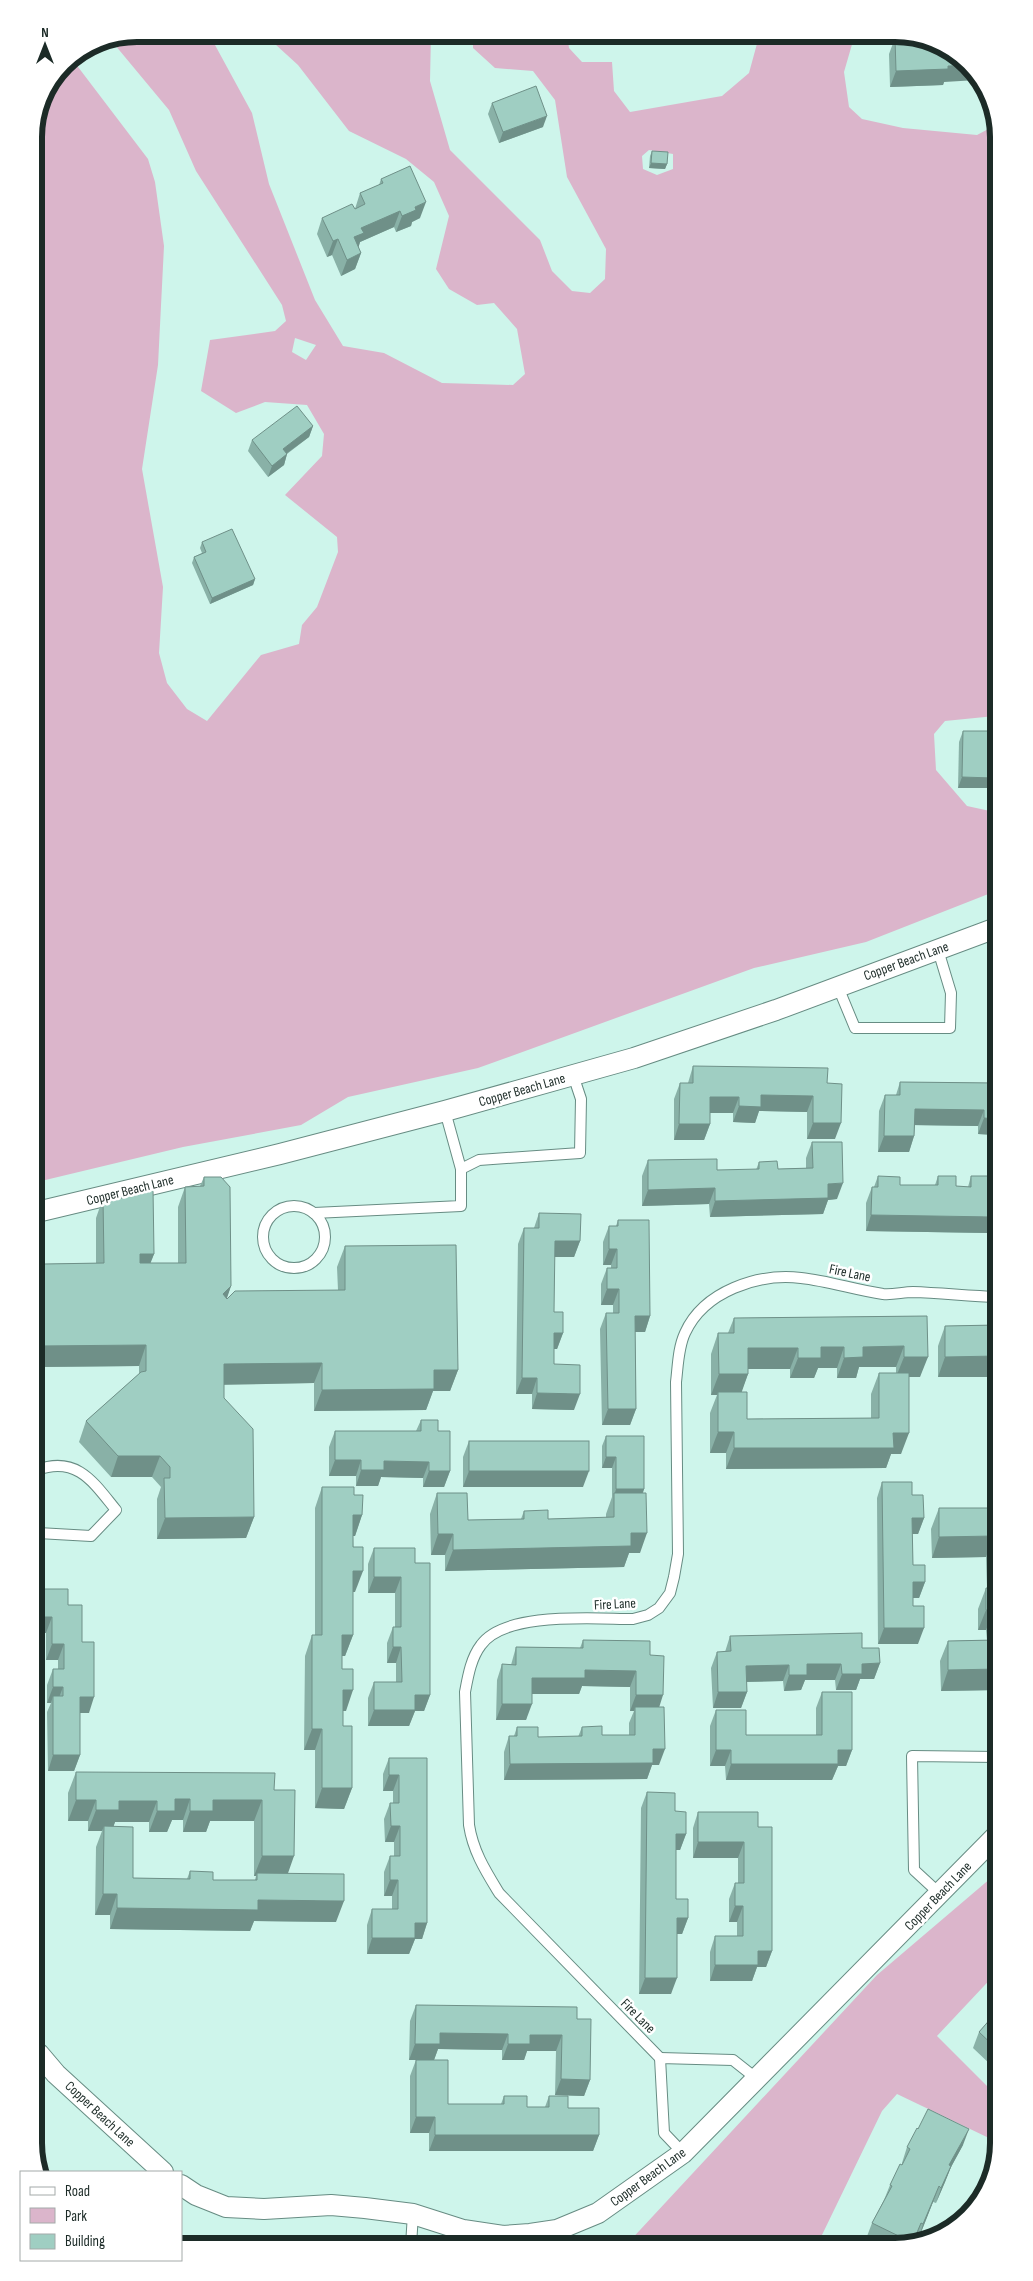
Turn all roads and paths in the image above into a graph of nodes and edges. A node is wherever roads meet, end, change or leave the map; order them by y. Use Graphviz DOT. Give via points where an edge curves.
graph roads {
  1 [pos="990,930"];
  2 [pos="938,950"];
  3 [pos="838,987"];
  4 [pos="573,1075"];
  5 [pos="445,1111"];
  6 [pos="460,1169"];
  7 [pos="42,1211"];
  8 [pos="314,1213"];
  9 [pos="990,1297"];
  10 [pos="42,1468"];
  11 [pos="42,1533"];
  12 [pos="990,1757"];
  13 [pos="990,1842"];
  14 [pos="940,1894"];
  15 [pos="42,2058"];
  16 [pos="660,2058"];
  17 [pos="757,2079"];
  18 [pos="683,2153"];
  19 [pos="162,2171"];
  20 [pos="182,2186"];
  21 [pos="413,2214"];
  22 [pos="411,2238"];
  1 -- 2 [label="street, Copper Beach Lane"];
  2 -- 3 [label="street, Copper Beach Lane"];
  2 -- 3 [label="lane" via="951,993 950,1028 855,1028"];
  3 -- 4 [label="street, Copper Beach Lane" via="644,1055"];
  4 -- 5 [label="street, Copper Beach Lane"];
  4 -- 6 [label="lane" via="581,1099 580,1153 479,1160"];
  5 -- 6 [label="lane"];
  5 -- 7 [label="street, Copper Beach Lane"];
  6 -- 8 [label="lane" via="460,1206"];
  8 -- 8 [label="lane" via="306,1208 291,1207 270,1218 263,1236 264,1246 276,1262 296,1268 306,1266 321,1252 324,1232"];
  9 -- 16 [label="lane, Fire Lane" via="912,1292 886,1294 800,1278 778,1278 725,1291 696,1316 685,1333 679,1353 676,1382 678,1554 670,1593 659,1608 633,1619 519,1623 492,1634 474,1657 465,1692 469,1825 482,1867 499,1893"];
  10 -- 11 [label="lane" via="51,1465 70,1466 90,1479 116,1510 91,1536"];
  12 -- 14 [label="lane" via="912,1756 914,1870"];
  13 -- 14 [label="street, Copper Beach Lane"];
  14 -- 17 [label="street, Copper Beach Lane"];
  15 -- 19 [label="street, Copper Beach Lane"];
  16 -- 17 [label="lane" via="733,2060"];
  16 -- 18 [label="lane" via="664,2133"];
  17 -- 18 [label="street, Copper Beach Lane"];
  18 -- 21 [label="street, Copper Beach Lane" via="598,2213 556,2230 503,2236 463,2230"];
  20 -- 21 [label="street, Copper Beach Lane" via="196,2195 226,2206 264,2209 331,2205"];
  21 -- 22 [label="lane"];
}
